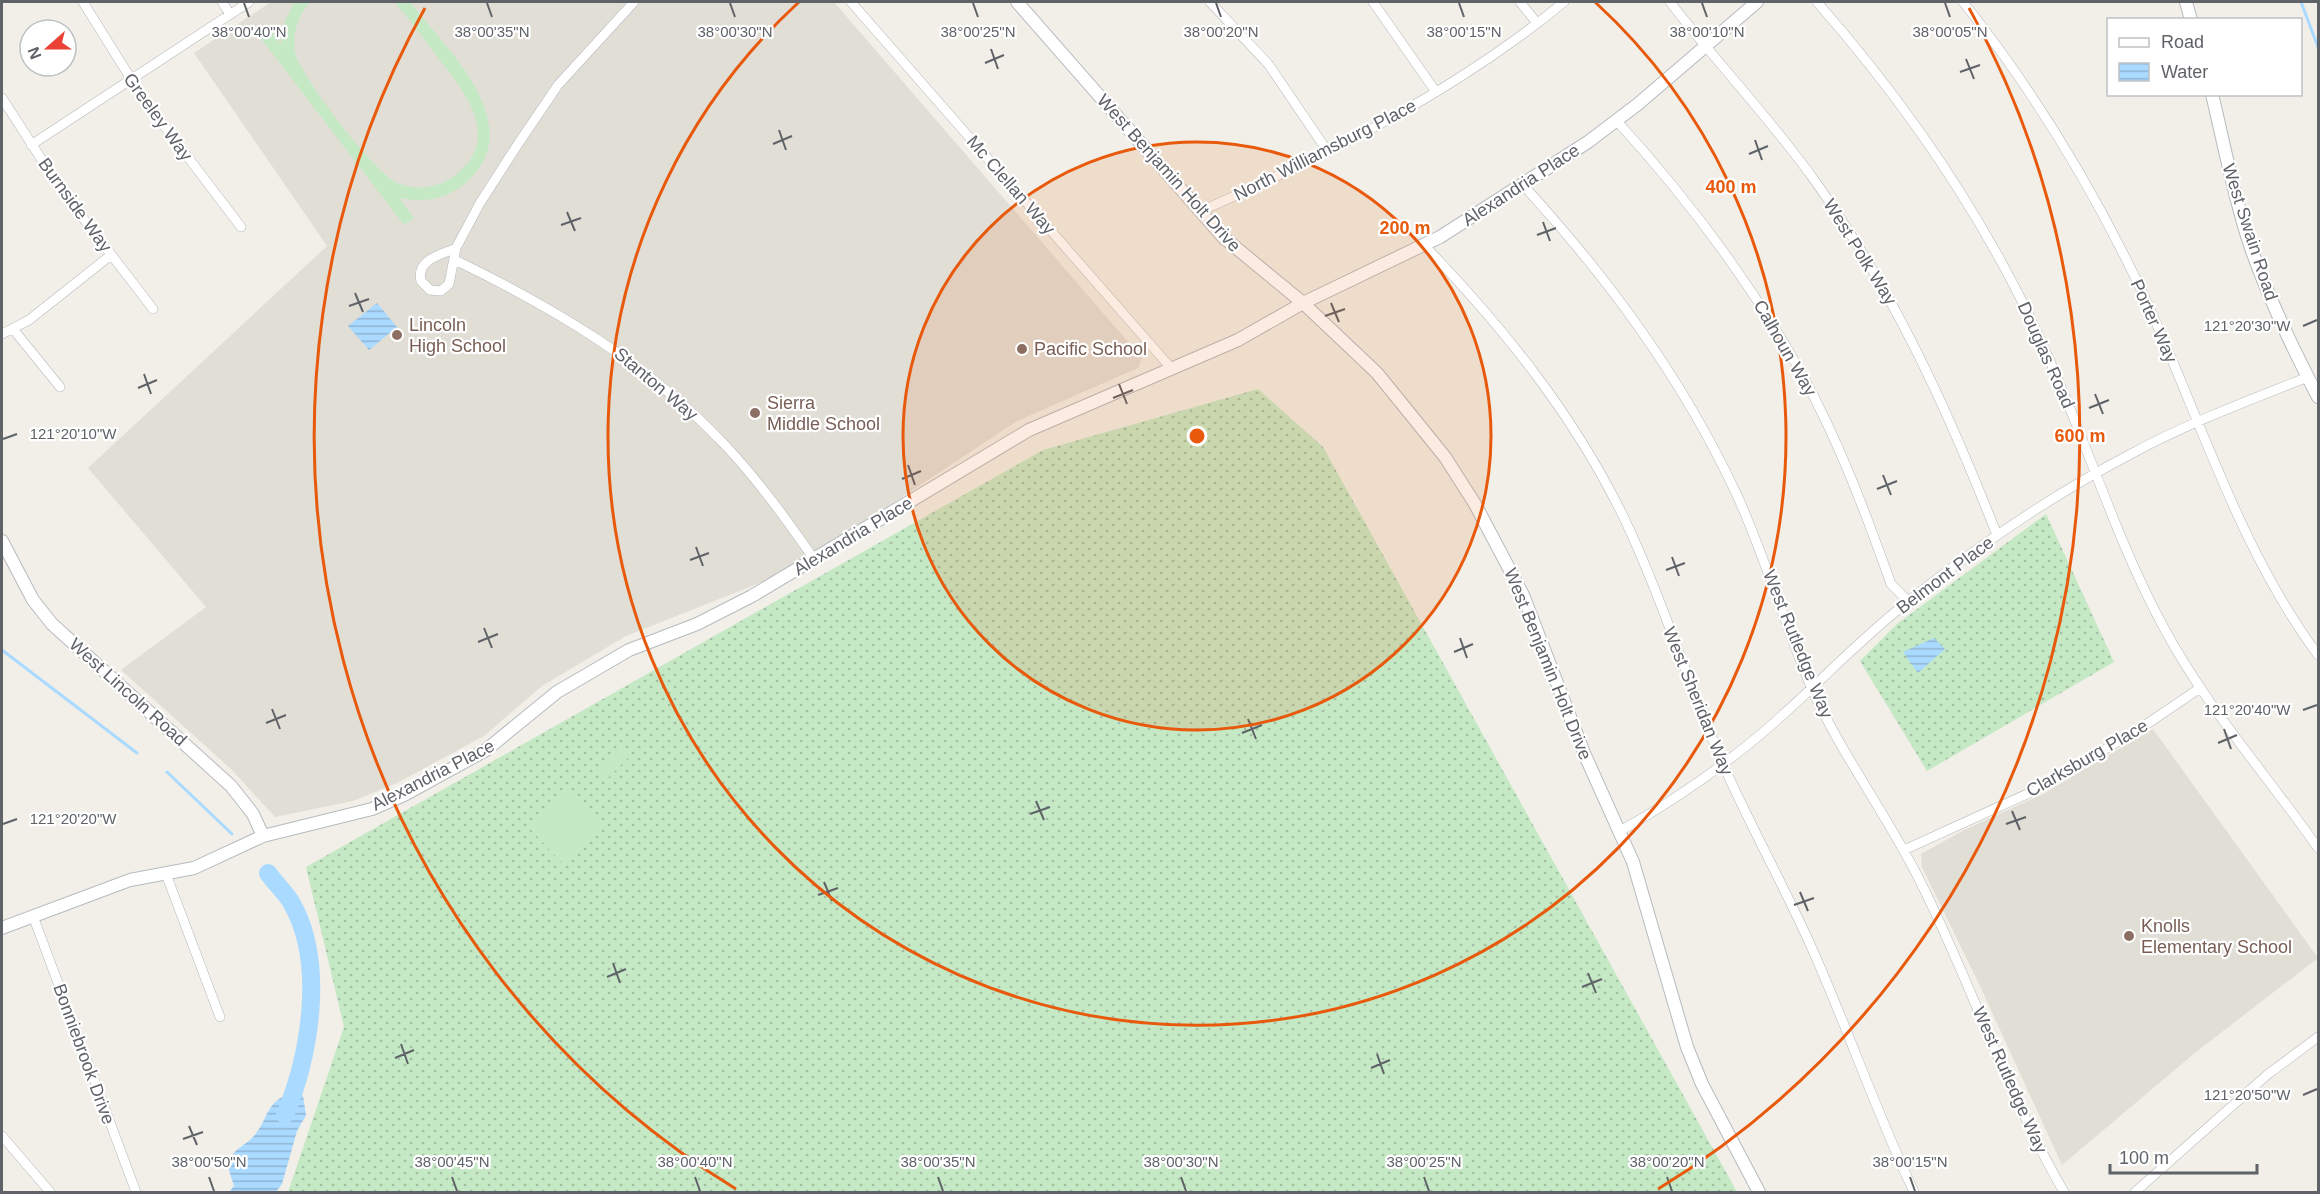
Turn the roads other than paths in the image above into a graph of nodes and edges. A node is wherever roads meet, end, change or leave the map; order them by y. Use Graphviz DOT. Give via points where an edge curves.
graph roads {
  1 [pos="83,2"];
  2 [pos="222,2"];
  3 [pos="249,2"];
  4 [pos="634,2"];
  5 [pos="851,2"];
  6 [pos="1017,2"];
  7 [pos="1210,2"];
  8 [pos="1373,2"];
  9 [pos="1520,2"];
  10 [pos="1564,2"];
  11 [pos="1670,2"];
  12 [pos="1756,2"];
  13 [pos="1817,2"];
  14 [pos="1964,2"];
  15 [pos="2186,2"];
  16 [pos="230,14"];
  17 [pos="2190,18"];
  18 [pos="1537,23"];
  19 [pos="1705,46"];
  20 [pos="131,80"];
  21 [pos="1436,92"];
  22 [pos="2213,96"];
  23 [pos="2,98"];
  24 [pos="1616,120"];
  25 [pos="31,145"];
  26 [pos="1328,152"];
  27 [pos="1523,185"];
  28 [pos="1201,211"];
  29 [pos="241,227"];
  30 [pos="1424,245"];
  31 [pos="456,248"];
  32 [pos="111,255"];
  33 [pos="455,260"];
  34 [pos="1303,303"];
  35 [pos="153,309"];
  36 [pos="13,329"];
  37 [pos="2,334"];
  38 [pos="1171,368"];
  39 [pos="2308,377"];
  40 [pos="60,387"];
  41 [pos="2319,397"];
  42 [pos="2197,423"];
  43 [pos="2095,474"];
  44 [pos="1997,535"];
  45 [pos="2,541"];
  46 [pos="814,559"];
  47 [pos="1908,601"];
  48 [pos="2319,655"];
  49 [pos="1812,688"];
  50 [pos="2200,688"];
  51 [pos="1723,764"];
  52 [pos="1620,831"];
  53 [pos="263,836"];
  54 [pos="2319,848"];
  55 [pos="1904,850"];
  56 [pos="166,874"];
  57 [pos="33,916"];
  58 [pos="2,928"];
  59 [pos="220,1017"];
  60 [pos="2319,1037"];
  61 [pos="2,1136"];
  62 [pos="50,1192"];
  63 [pos="136,1192"];
  64 [pos="1760,1192"];
  65 [pos="1914,1192"];
  66 [pos="2064,1192"];
  67 [pos="2135,1192"];
  1 -- 20 [label="street, Greeley Way"];
  2 -- 16 [label="street"];
  3 -- 16 [label="street"];
  4 -- 31 [label="street" via="558,85 480,202"];
  5 -- 38 [label="street, Mc Clellan Way"];
  6 -- 28 [label="street, West Benjamin Holt Drive"];
  7 -- 26 [label="street" via="1269,65"];
  8 -- 21 [label="street"];
  9 -- 18 [label="street"];
  10 -- 18 [label="street, North Williamsburg Place"];
  11 -- 19 [label="street, West Polk Way"];
  12 -- 19 [label="street, Alexandria Place"];
  13 -- 43 [label="street, Douglas Road" via="1909,116 1986,235 2049,358"];
  14 -- 42 [label="street, Porter Way" via="2050,125 2106,220 2144,296"];
  15 -- 17 [label="street"];
  16 -- 20 [label="street"];
  18 -- 21 [label="street, North Williamsburg Place"];
  19 -- 24 [label="street, Alexandria Place"];
  19 -- 44 [label="street, West Polk Way" via="1814,180 1880,280 1938,392"];
  20 -- 25 [label="street"];
  20 -- 29 [label="street, Greeley Way"];
  21 -- 26 [label="street, North Williamsburg Place"];
  22 -- 39 [label="street, West Swain Road" via="2249,241 2273,305"];
  23 -- 25 [label="street, Burnside Way"];
  24 -- 27 [label="street, Alexandria Place"];
  24 -- 47 [label="street, Calhoun Way" via="1711,232 1770,320 1839,449 1892,584"];
  25 -- 32 [label="street, Burnside Way"];
  26 -- 28 [label="street, North Williamsburg Place"];
  27 -- 30 [label="street, Alexandria Place"];
  27 -- 49 [label="street, West Rutledge Way" via="1622,300 1688,400 1737,495"];
  28 -- 34 [label="street, West Benjamin Holt Drive" via="1236,250"];
  30 -- 34 [label="street, Alexandria Place"];
  30 -- 51 [label="street, West Sheridan Way" via="1536,373 1588,452 1649,575"];
  31 -- 33 [label="street"];
  31 -- 33 [label="street" via="427,261 420,271 421,281 436,292 445,288"];
  32 -- 35 [label="street, Burnside Way"];
  32 -- 36 [label="street" via="30,320"];
  33 -- 46 [label="street, Stanton Way" via="575,323 620,353 672,396 740,462"];
  34 -- 38 [label="street, Alexandria Place" via="1238,340"];
  34 -- 52 [label="street, West Benjamin Holt Drive" via="1347,342 1389,388 1445,457 1475,504 1523,595 1584,753"];
  36 -- 37 [label="street"];
  36 -- 40 [label="street"];
  38 -- 46 [label="street, Alexandria Place" via="1029,430"];
  39 -- 41 [label="street, West Swain Road"];
  39 -- 42 [label="street, Belmont Place"];
  42 -- 43 [label="street, Belmont Place"];
  42 -- 48 [label="street, Porter Way" via="2265,570"];
  43 -- 44 [label="street, Belmont Place"];
  43 -- 50 [label="street, Douglas Road" via="2141,584"];
  44 -- 47 [label="street, Belmont Place"];
  45 -- 53 [label="street, West Lincoln Road" via="33,600 51,624 231,786 253,814"];
  46 -- 53 [label="street, Alexandria Place" via="729,609 629,650 549,698 486,750 404,795 372,809"];
  47 -- 49 [label="street, Belmont Place"];
  49 -- 51 [label="street, Belmont Place"];
  49 -- 55 [label="street, West Rutledge Way"];
  50 -- 54 [label="street, Douglas Road"];
  50 -- 55 [label="street, Clarksburg Place" via="2047,784"];
  51 -- 52 [label="street, Belmont Place"];
  51 -- 65 [label="street, West Sheridan Way" via="1810,945"];
  52 -- 64 [label="street, West Benjamin Holt Drive" via="1702,1084"];
  53 -- 56 [label="street, Alexandria Place" via="194,868"];
  55 -- 66 [label="street, West Rutledge Way" via="1946,935 2027,1123"];
  56 -- 57 [label="street, Alexandria Place" via="130,880"];
  56 -- 59 [label="street"];
  57 -- 58 [label="street, Alexandria Place"];
  57 -- 63 [label="street, Bonniebrook Drive"];
  60 -- 67 [label="street" via="2268,1075"];
  61 -- 62 [label="street"];
}
